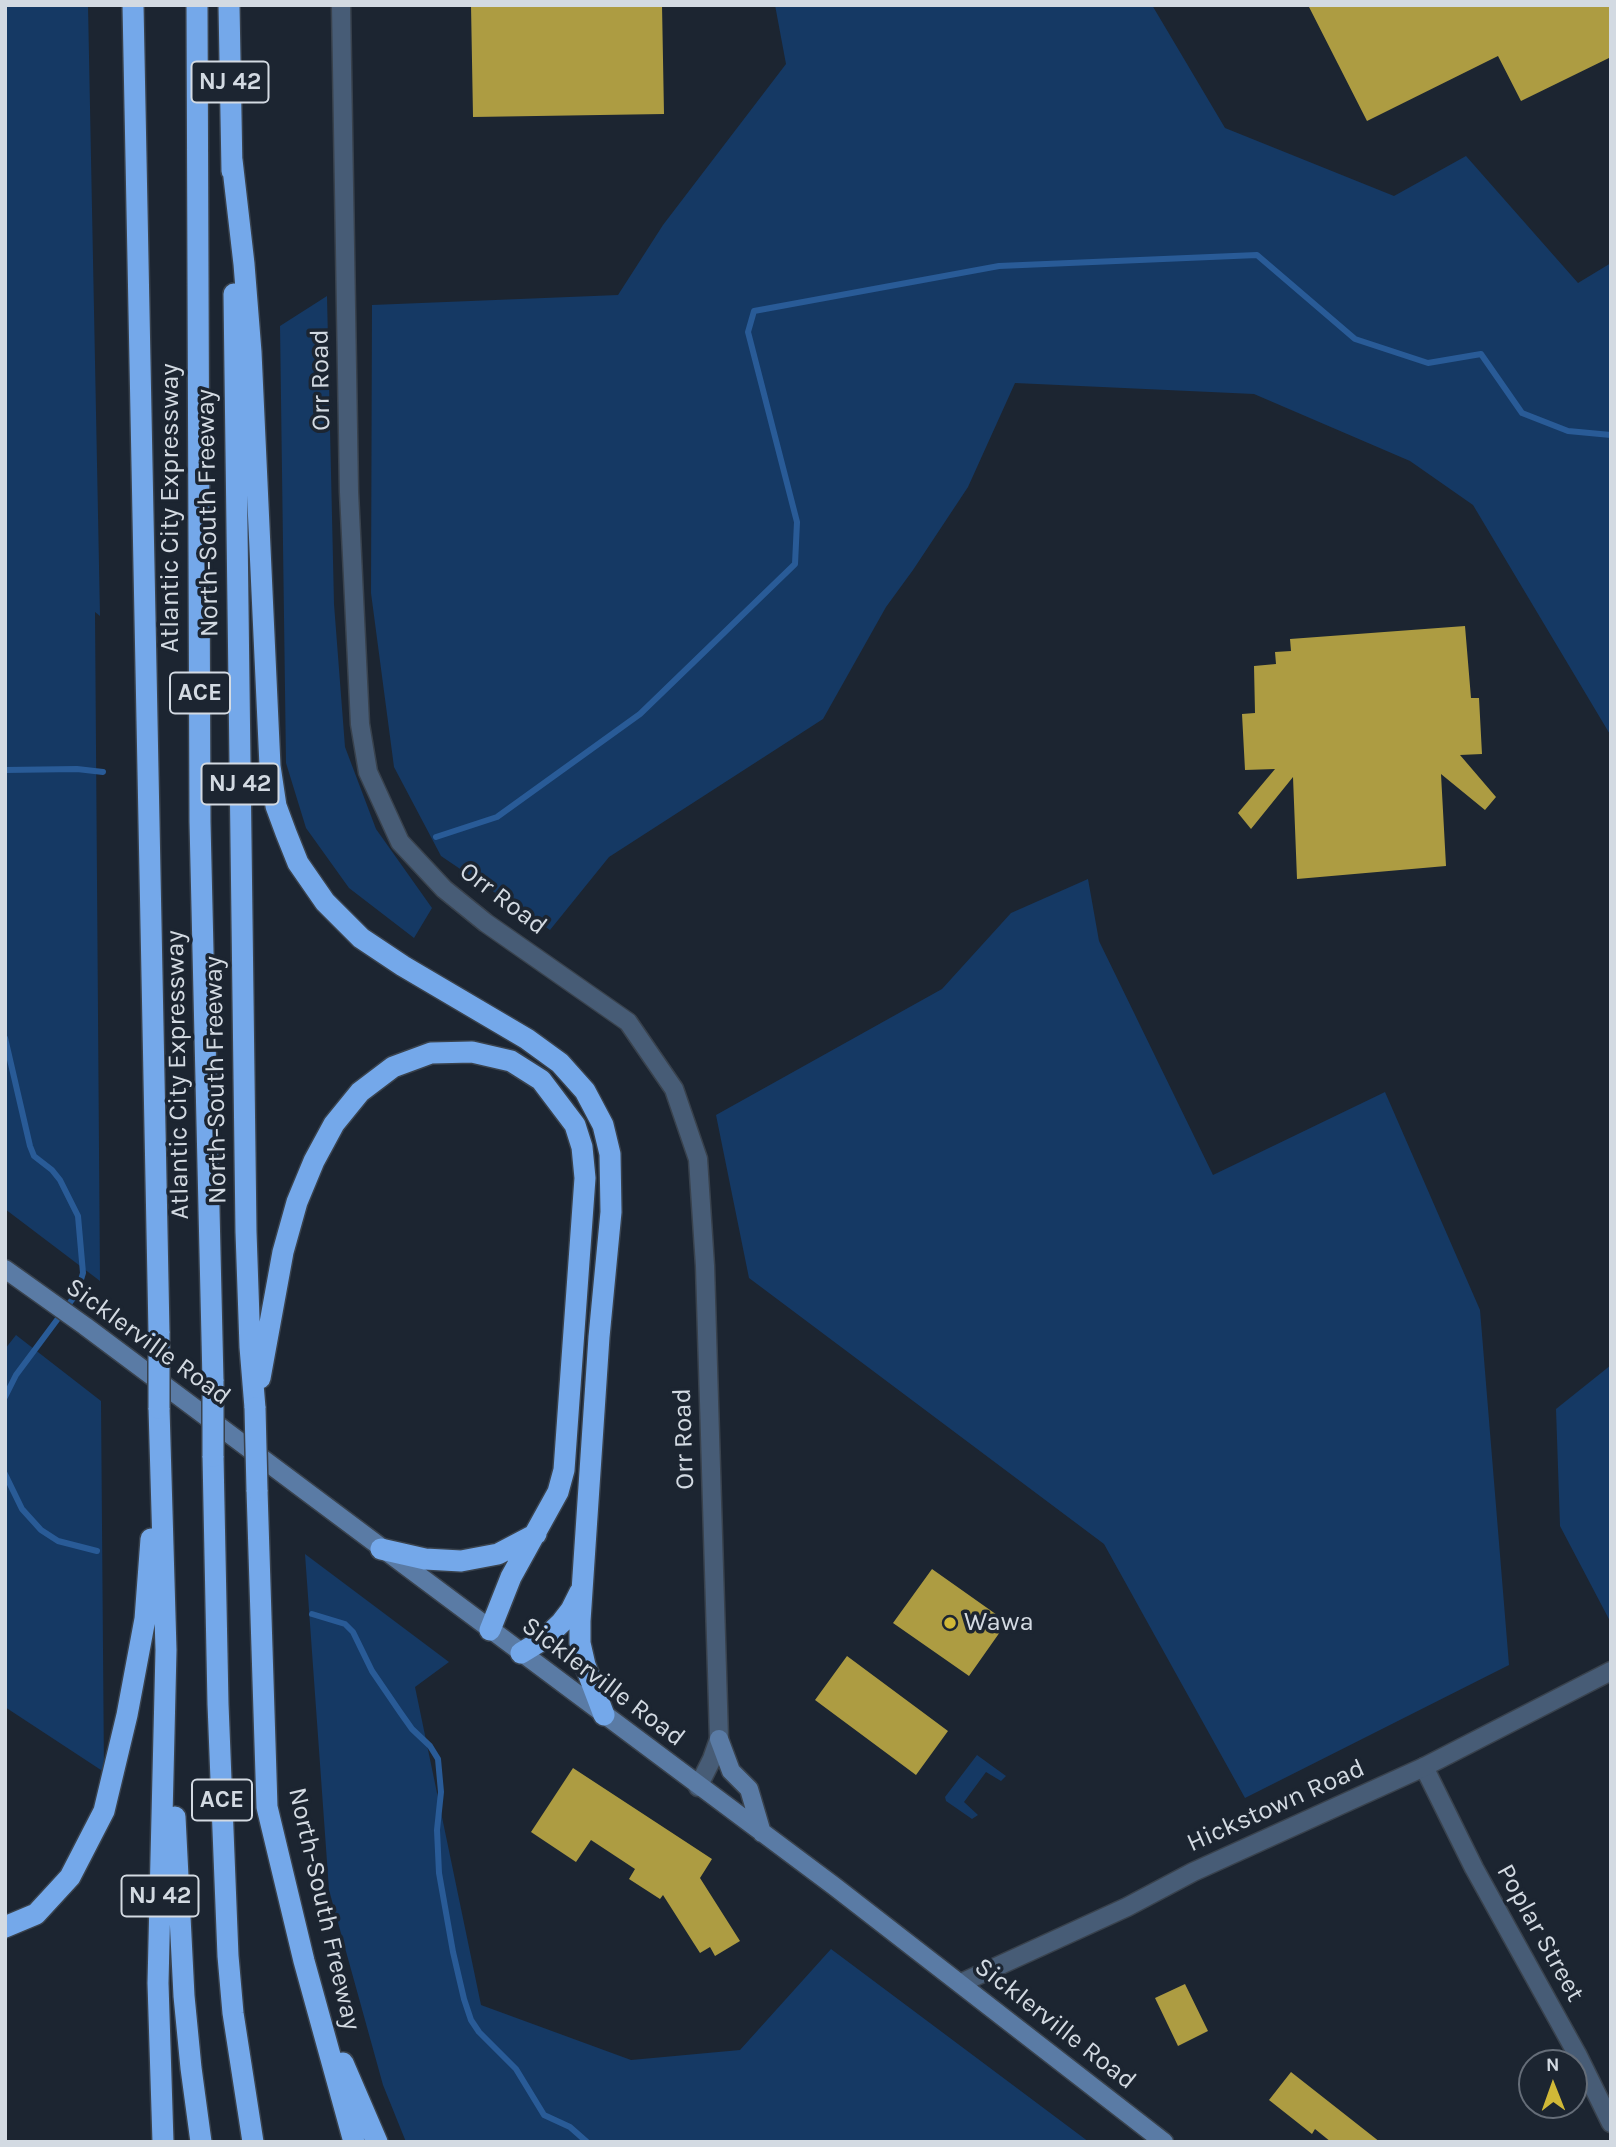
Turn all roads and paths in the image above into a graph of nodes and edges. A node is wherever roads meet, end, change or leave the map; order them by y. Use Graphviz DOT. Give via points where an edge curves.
graph roads {
  1 [pos="133,5"];
  2 [pos="197,5"];
  3 [pos="229,5"];
  4 [pos="341,5"];
  5 [pos="232,160"];
  6 [pos="5,1269"];
  7 [pos="159,1408"];
  8 [pos="255,1408"];
  9 [pos="537,1533"];
  10 [pos="381,1549"];
  11 [pos="582,1587"];
  12 [pos="490,1630"];
  13 [pos="166,1650"];
  14 [pos="521,1653"];
  15 [pos="1611,1671"];
  16 [pos="604,1715"];
  17 [pos="719,1738"];
  18 [pos="1424,1768"];
  19 [pos="698,1787"];
  20 [pos="762,1833"];
  21 [pos="5,1927"];
  22 [pos="961,1983"];
  23 [pos="313,1995"];
  24 [pos="1611,2123"];
  25 [pos="163,2142"];
  26 [pos="201,2142"];
  27 [pos="253,2142"];
  28 [pos="354,2142"];
  29 [pos="377,2142"];
  30 [pos="1164,2142"];
  1 -- 7 [label="highway, NJ 42, bridge"];
  2 -- 27 [label="highway, Atlantic City Expressway / ACE, bridge" via="200,822 218,1704 228,1956"];
  3 -- 5 [label="highway, North-South Freeway / NJ 42"];
  4 -- 17 [label="street, Orr Road" via="349,492 360,724 368,772 400,842 444,890 628,1022 674,1088 698,1159"];
  5 -- 8 [label="highway, North-South Freeway / NJ 42" via="246,1232"];
  5 -- 11 [label="highway" via="251,352 270,766 286,833 298,863 325,902 361,938 560,1063 585,1091 603,1125 610,1154 611,1212"];
  6 -- 10 [label="main road, Sicklerville Road"];
  7 -- 13 [label="highway, NJ 42"];
  7 -- 21 [label="highway" via="145,1619 104,1811 70,1877 54,1896 36,1914"];
  8 -- 9 [label="highway" via="283,1252 297,1202 334,1124 360,1092 393,1067 431,1053 472,1052 511,1061 541,1080 575,1125 585,1178 564,1470"];
  8 -- 23 [label="highway, North-South Freeway / NJ 42, bridge" via="267,1807"];
  9 -- 10 [label="highway" via="498,1554 461,1561"];
  9 -- 12 [label="highway" via="511,1577"];
  10 -- 12 [label="main road, Sicklerville Road"];
  11 -- 14 [label="highway" via="561,1623"];
  11 -- 16 [label="highway" via="580,1643"];
  12 -- 14 [label="main road, Sicklerville Road"];
  13 -- 25 [label="highway, NJ 42" via="158,1983"];
  13 -- 26 [label="highway, ACE" via="184,1996"];
  14 -- 16 [label="main road, Sicklerville Road"];
  15 -- 18 [label="street, Hickstown Road"];
  16 -- 19 [label="main road, Sicklerville Road"];
  17 -- 19 [label="street, Orr Road"];
  17 -- 20 [label="main road" via="731,1771 749,1789"];
  18 -- 22 [label="street, Hickstown Road"];
  18 -- 24 [label="street, Poplar Street"];
  19 -- 20 [label="main road, Sicklerville Road"];
  20 -- 22 [label="main road, Sicklerville Road"];
  22 -- 30 [label="main road, Sicklerville Road"];
  23 -- 28 [label="highway, North-South Freeway / NJ 42"];
  23 -- 29 [label="highway"];
}
